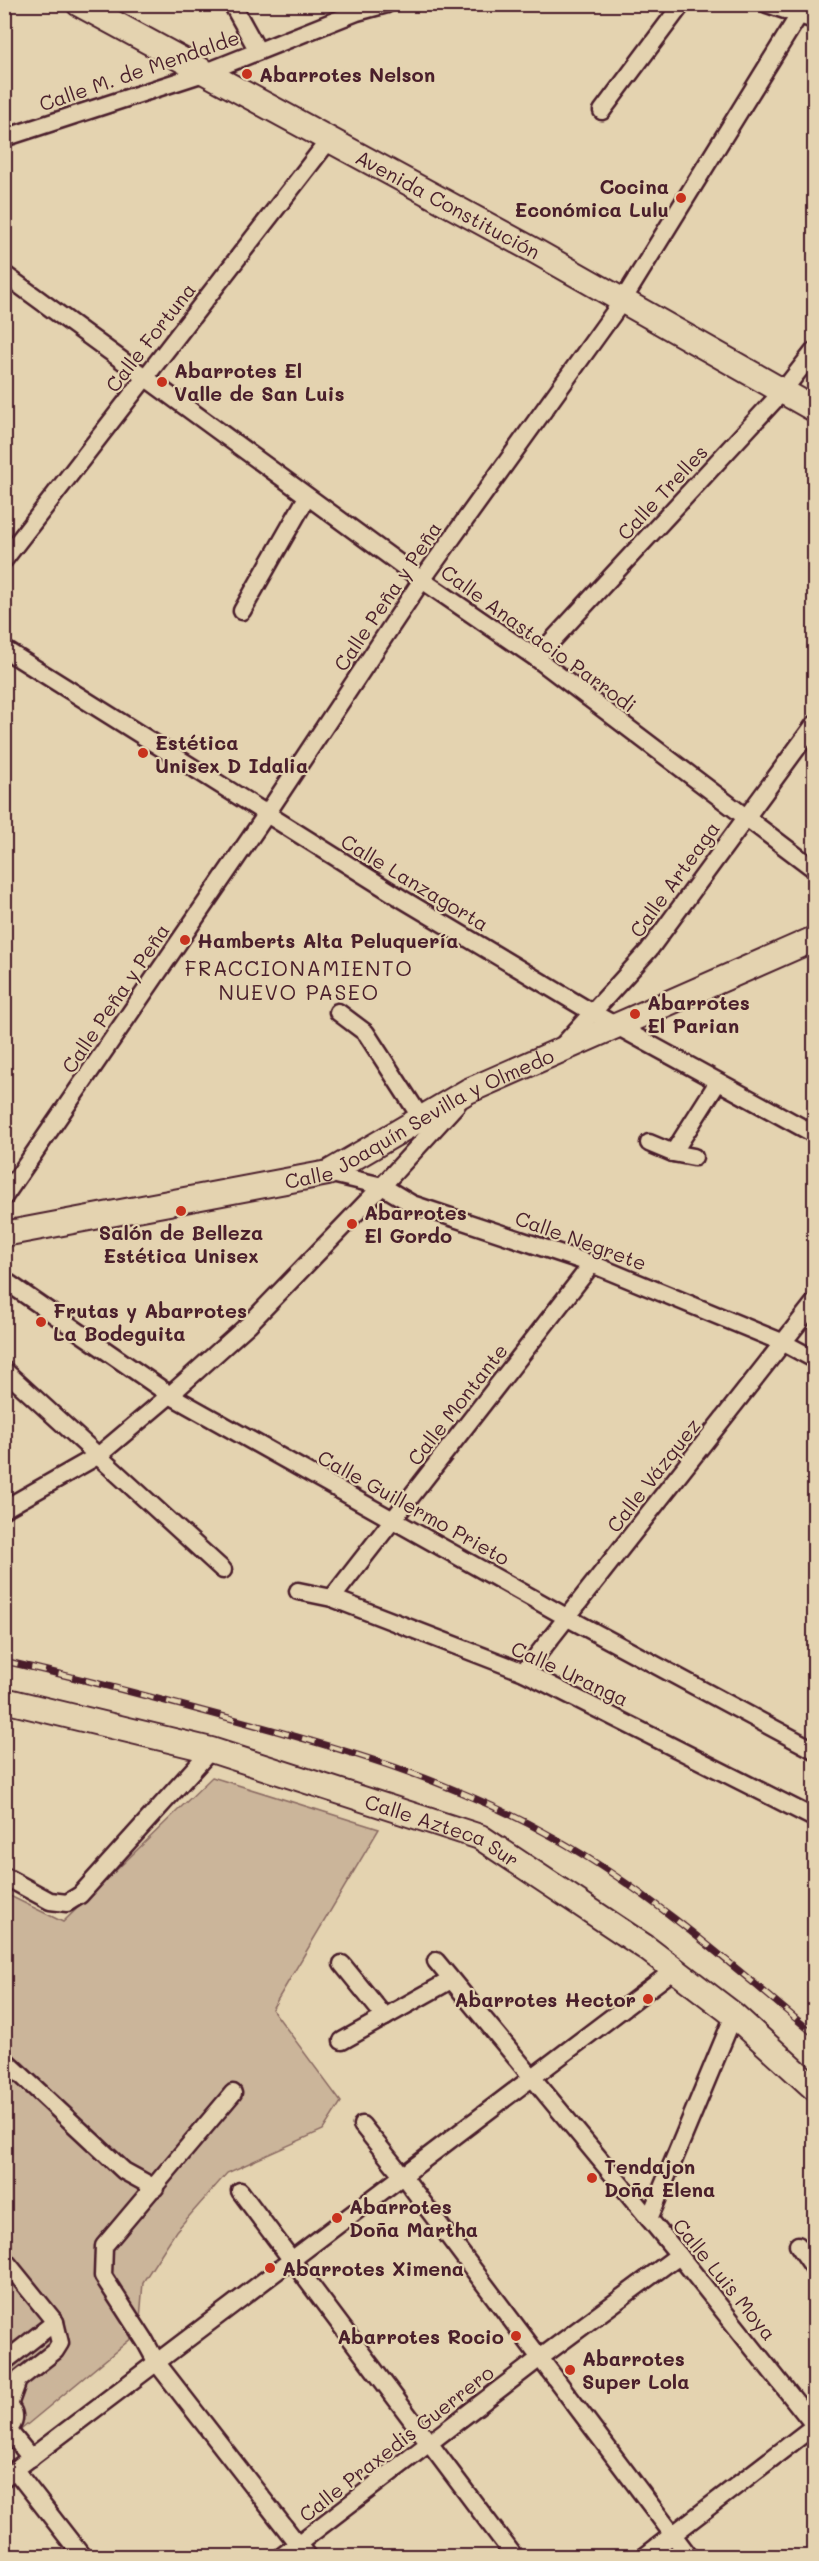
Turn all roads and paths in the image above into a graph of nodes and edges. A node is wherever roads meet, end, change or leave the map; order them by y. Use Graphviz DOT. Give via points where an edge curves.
graph roads {
  1 [pos="79,4"];
  2 [pos="232,4"];
  3 [pos="387,4"];
  4 [pos="682,4"];
  5 [pos="767,4"];
  6 [pos="356,8"];
  7 [pos="807,17"];
  8 [pos="258,51"];
  9 [pos="204,73"];
  10 [pos="602,111"];
  11 [pos="4,138"];
  12 [pos="329,140"];
  13 [pos="4,274"];
  14 [pos="623,300"];
  15 [pos="814,351"];
  16 [pos="145,378"];
  17 [pos="782,392"];
  18 [pos="814,409"];
  19 [pos="307,497"];
  20 [pos="4,560"];
  21 [pos="422,580"];
  22 [pos="242,611"];
  23 [pos="4,649"];
  24 [pos="536,658"];
  25 [pos="814,725"];
  26 [pos="266,814"];
  27 [pos="746,817"];
  28 [pos="814,869"];
  29 [pos="814,939"];
  30 [pos="338,1012"];
  31 [pos="594,1013"];
  32 [pos="619,1026"];
  33 [pos="558,1051"];
  34 [pos="718,1082"];
  35 [pos="468,1091"];
  36 [pos="421,1118"];
  37 [pos="814,1134"];
  38 [pos="649,1143"];
  39 [pos="673,1153"];
  40 [pos="694,1157"];
  41 [pos="328,1173"];
  42 [pos="382,1186"];
  43 [pos="4,1197"];
  44 [pos="4,1234"];
  45 [pos="592,1264"];
  46 [pos="4,1280"];
  47 [pos="814,1303"];
  48 [pos="784,1343"];
  49 [pos="814,1359"];
  50 [pos="4,1370"];
  51 [pos="170,1395"];
  52 [pos="99,1455"];
  53 [pos="4,1509"];
  54 [pos="393,1519"];
  55 [pos="223,1570"];
  56 [pos="298,1591"];
  57 [pos="332,1598"];
  58 [pos="568,1618"];
  59 [pos="524,1672"];
  60 [pos="4,1700"];
  61 [pos="211,1750"];
  62 [pos="814,1750"];
  63 [pos="814,1818"];
  64 [pos="4,1876"];
  65 [pos="436,1961"];
  66 [pos="342,1964"];
  67 [pos="674,1970"];
  68 [pos="451,1980"];
  69 [pos="734,2015"];
  70 [pos="385,2017"];
  71 [pos="342,2041"];
  72 [pos="4,2059"];
  73 [pos="531,2079"];
  74 [pos="814,2088"];
  75 [pos="233,2093"];
  76 [pos="362,2125"];
  77 [pos="403,2176"];
  78 [pos="155,2188"];
  79 [pos="240,2191"];
  80 [pos="649,2219"];
  81 [pos="798,2245"];
  82 [pos="679,2255"];
  83 [pos="4,2259"];
  84 [pos="292,2261"];
  85 [pos="814,2268"];
  86 [pos="55,2322"];
  87 [pos="540,2358"];
  88 [pos="4,2362"];
  89 [pos="157,2363"];
  90 [pos="7,2404"];
  91 [pos="814,2426"];
  92 [pos="6,2431"];
  93 [pos="429,2444"];
  94 [pos="31,2458"];
  95 [pos="10,2474"];
  96 [pos="672,2535"];
  97 [pos="302,2551"];
  98 [pos="82,2556"];
  99 [pos="282,2556"];
  100 [pos="514,2556"];
  101 [pos="645,2556"];
  102 [pos="688,2556"];
  1 -- 9 [label="street, Avenida Constitución"];
  2 -- 8 [label="street"];
  3 -- 6 [label="street, Calle M. de Mendalde"];
  4 -- 10 [label="street"];
  5 -- 7 [label="street"];
  6 -- 8 [label="street, Calle M. de Mendalde"];
  7 -- 14 [label="street, Calle Peña y Peña"];
  8 -- 9 [label="street, Calle M. de Mendalde"];
  9 -- 11 [label="street, Calle M. de Mendalde"];
  9 -- 12 [label="street, Avenida Constitución"];
  12 -- 14 [label="street, Avenida Constitución"];
  12 -- 16 [label="street, Calle Fortuna"];
  13 -- 16 [label="street, Calle Anastacio Parrodi"];
  14 -- 17 [label="street, Avenida Constitución"];
  14 -- 21 [label="street, Calle Peña y Peña"];
  15 -- 17 [label="street, Calle Trelles"];
  16 -- 19 [label="street, Calle Anastacio Parrodi"];
  16 -- 20 [label="street, Calle Fortuna"];
  17 -- 18 [label="street, Avenida Constitución"];
  17 -- 24 [label="street, Calle Trelles"];
  19 -- 21 [label="street, Calle Anastacio Parrodi"];
  19 -- 22 [label="street"];
  21 -- 24 [label="street, Calle Anastacio Parrodi"];
  21 -- 26 [label="street, Calle Peña y Peña"];
  23 -- 26 [label="street, Calle Lanzagorta"];
  24 -- 27 [label="street, Calle Anastacio Parrodi"];
  25 -- 27 [label="street, Calle Arteaga"];
  26 -- 31 [label="street, Calle Lanzagorta"];
  26 -- 43 [label="street, Calle Peña y Peña"];
  27 -- 28 [label="street, Calle Anastacio Parrodi"];
  27 -- 31 [label="street, Calle Arteaga" via="649,950"];
  29 -- 32 [label="street, Calle Joaquín Sevilla y Olmedo"];
  30 -- 36 [label="street" via="366,1033"];
  31 -- 32 [label="street, Calle Lanzagorta"];
  31 -- 33 [label="street, Calle Arteaga"];
  32 -- 33 [label="street, Calle Joaquín Sevilla y Olmedo"];
  32 -- 34 [label="street, Calle Lanzagorta"];
  33 -- 35 [label="street, Calle Joaquín Sevilla y Olmedo"];
  34 -- 37 [label="street, Calle Lanzagorta"];
  34 -- 39 [label="street"];
  35 -- 36 [label="street, Calle Joaquín Sevilla y Olmedo"];
  35 -- 42 [label="street"];
  36 -- 41 [label="street, Calle Joaquín Sevilla y Olmedo"];
  38 -- 39 [label="street"];
  39 -- 40 [label="street"];
  41 -- 42 [label="street, Calle Negrete"];
  41 -- 44 [label="street, Calle Joaquín Sevilla y Olmedo"];
  42 -- 45 [label="street, Calle Negrete" via="412,1204"];
  42 -- 51 [label="street" via="249,1324"];
  45 -- 48 [label="street, Calle Negrete"];
  45 -- 54 [label="street, Calle Montante"];
  46 -- 51 [label="street, Calle Guillermo Prieto"];
  47 -- 48 [label="street, Calle Vázquez"];
  48 -- 49 [label="street, Calle Negrete"];
  48 -- 58 [label="street, Calle Vázquez"];
  50 -- 52 [label="street"];
  51 -- 52 [label="street"];
  51 -- 54 [label="street, Calle Guillermo Prieto"];
  52 -- 53 [label="street"];
  52 -- 55 [label="street"];
  54 -- 57 [label="street, Calle Montante"];
  54 -- 58 [label="street, Calle Guillermo Prieto"];
  56 -- 57 [label="street, Calle Uranga"];
  57 -- 59 [label="street, Calle Uranga"];
  58 -- 59 [label="street, Calle Vázquez"];
  58 -- 62 [label="street, Calle Guillermo Prieto"];
  59 -- 63 [label="street, Calle Uranga"];
  60 -- 61 [label="street, Calle Azteca Sur"];
  61 -- 64 [label="street" via="80,1895 67,1903 50,1901"];
  61 -- 67 [label="street, Calle Azteca Sur" via="480,1837"];
  65 -- 68 [label="street, Calle Luis Moya"];
  66 -- 70 [label="street"];
  67 -- 69 [label="street, Calle Azteca Sur"];
  67 -- 73 [label="street"];
  68 -- 70 [label="street"];
  68 -- 73 [label="street, Calle Luis Moya"];
  69 -- 74 [label="street, Calle Azteca Sur"];
  69 -- 80 [label="street"];
  70 -- 71 [label="street"];
  72 -- 78 [label="street" via="124,2171"];
  73 -- 77 [label="street"];
  73 -- 80 [label="street, Calle Luis Moya"];
  75 -- 78 [label="street"];
  76 -- 77 [label="street"];
  77 -- 84 [label="street"];
  77 -- 87 [label="street"];
  78 -- 89 [label="street" via="104,2246 103,2276"];
  79 -- 84 [label="street"];
  80 -- 82 [label="street, Calle Luis Moya"];
  81 -- 85 [label="street"];
  82 -- 87 [label="street, Calle Praxedis Guerrero"];
  82 -- 91 [label="street, Calle Luis Moya"];
  83 -- 86 [label="street"];
  84 -- 89 [label="street"];
  84 -- 93 [label="street"];
  86 -- 88 [label="street"];
  86 -- 90 [label="street" via="60,2343 18,2380"];
  87 -- 93 [label="street, Calle Praxedis Guerrero"];
  87 -- 96 [label="street"];
  89 -- 94 [label="street"];
  89 -- 97 [label="street"];
  90 -- 92 [label="street" via="15,2413 14,2423"];
  91 -- 96 [label="street"];
  92 -- 94 [label="street"];
  93 -- 97 [label="street, Calle Praxedis Guerrero"];
  93 -- 100 [label="street"];
  94 -- 95 [label="street"];
  95 -- 98 [label="street"];
  96 -- 101 [label="street"];
  96 -- 102 [label="street"];
  97 -- 99 [label="street, Calle Praxedis Guerrero"];
}
